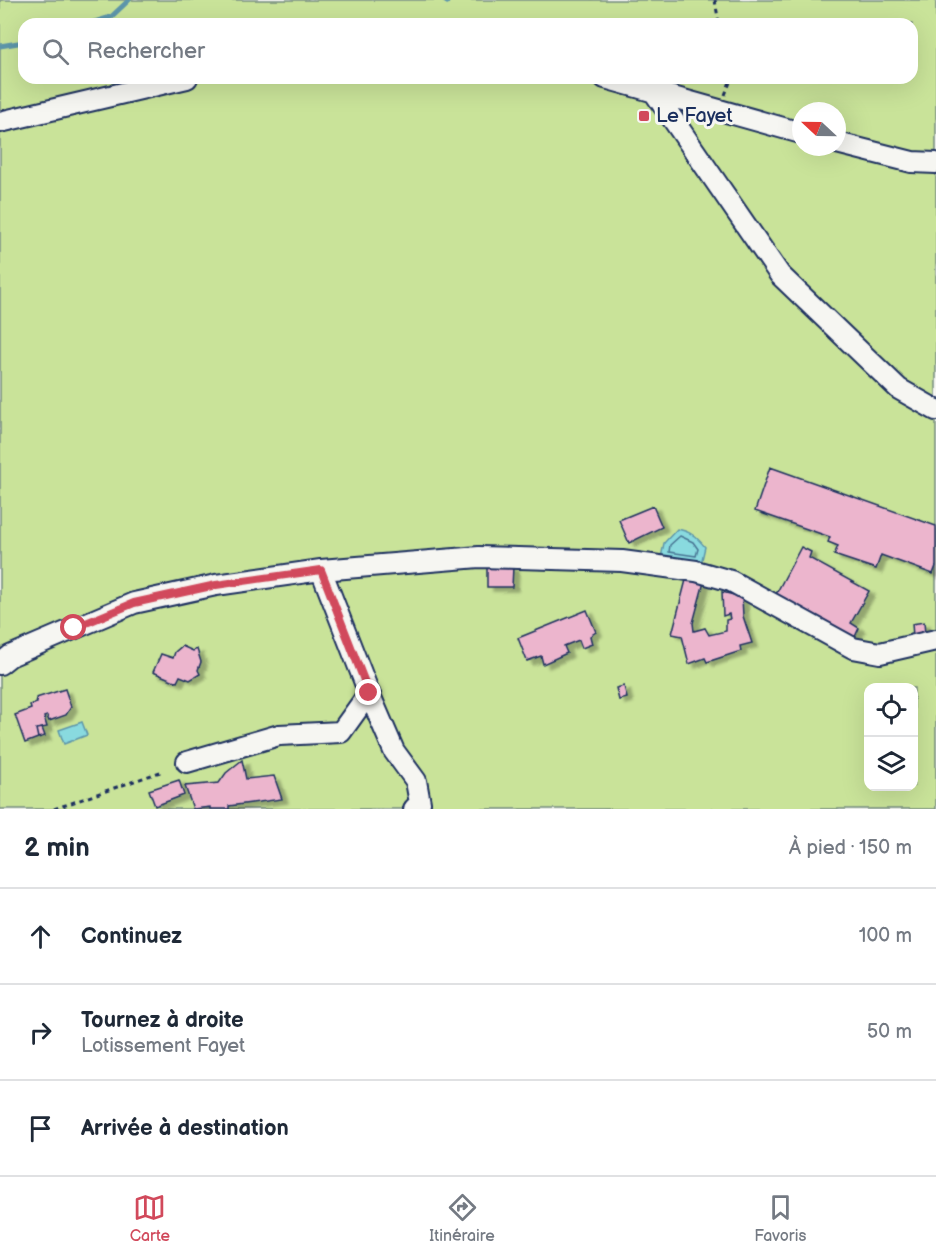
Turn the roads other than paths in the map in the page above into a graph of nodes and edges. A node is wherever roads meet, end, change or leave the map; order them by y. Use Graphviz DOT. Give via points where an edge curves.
graph roads {
  1 [pos="162,84"];
  2 [pos="626,84"];
  3 [pos="654,92"];
  4 [pos="0,122"];
  5 [pos="792,130"];
  6 [pos="846,145"];
  7 [pos="936,164"];
  8 [pos="936,410"];
  9 [pos="321,570"];
  10 [pos="936,640"];
  11 [pos="0,664"];
  12 [pos="369,693"];
  13 [pos="187,762"];
  14 [pos="414,809"];
  1 -- 4 [label="street"];
  2 -- 3 [label="street"];
  3 -- 5 [label="street"];
  3 -- 8 [label="street" via="780,275 899,389"];
  6 -- 7 [label="street"];
  9 -- 10 [label="street" via="479,557 622,561 696,571 731,581 853,648 880,653"];
  9 -- 11 [label="street" via="216,585 134,603 10,656"];
  9 -- 12 [label="street"];
  12 -- 13 [label="street" via="341,732 279,735"];
  12 -- 14 [label="street" via="394,751 416,781 420,803"];
}
